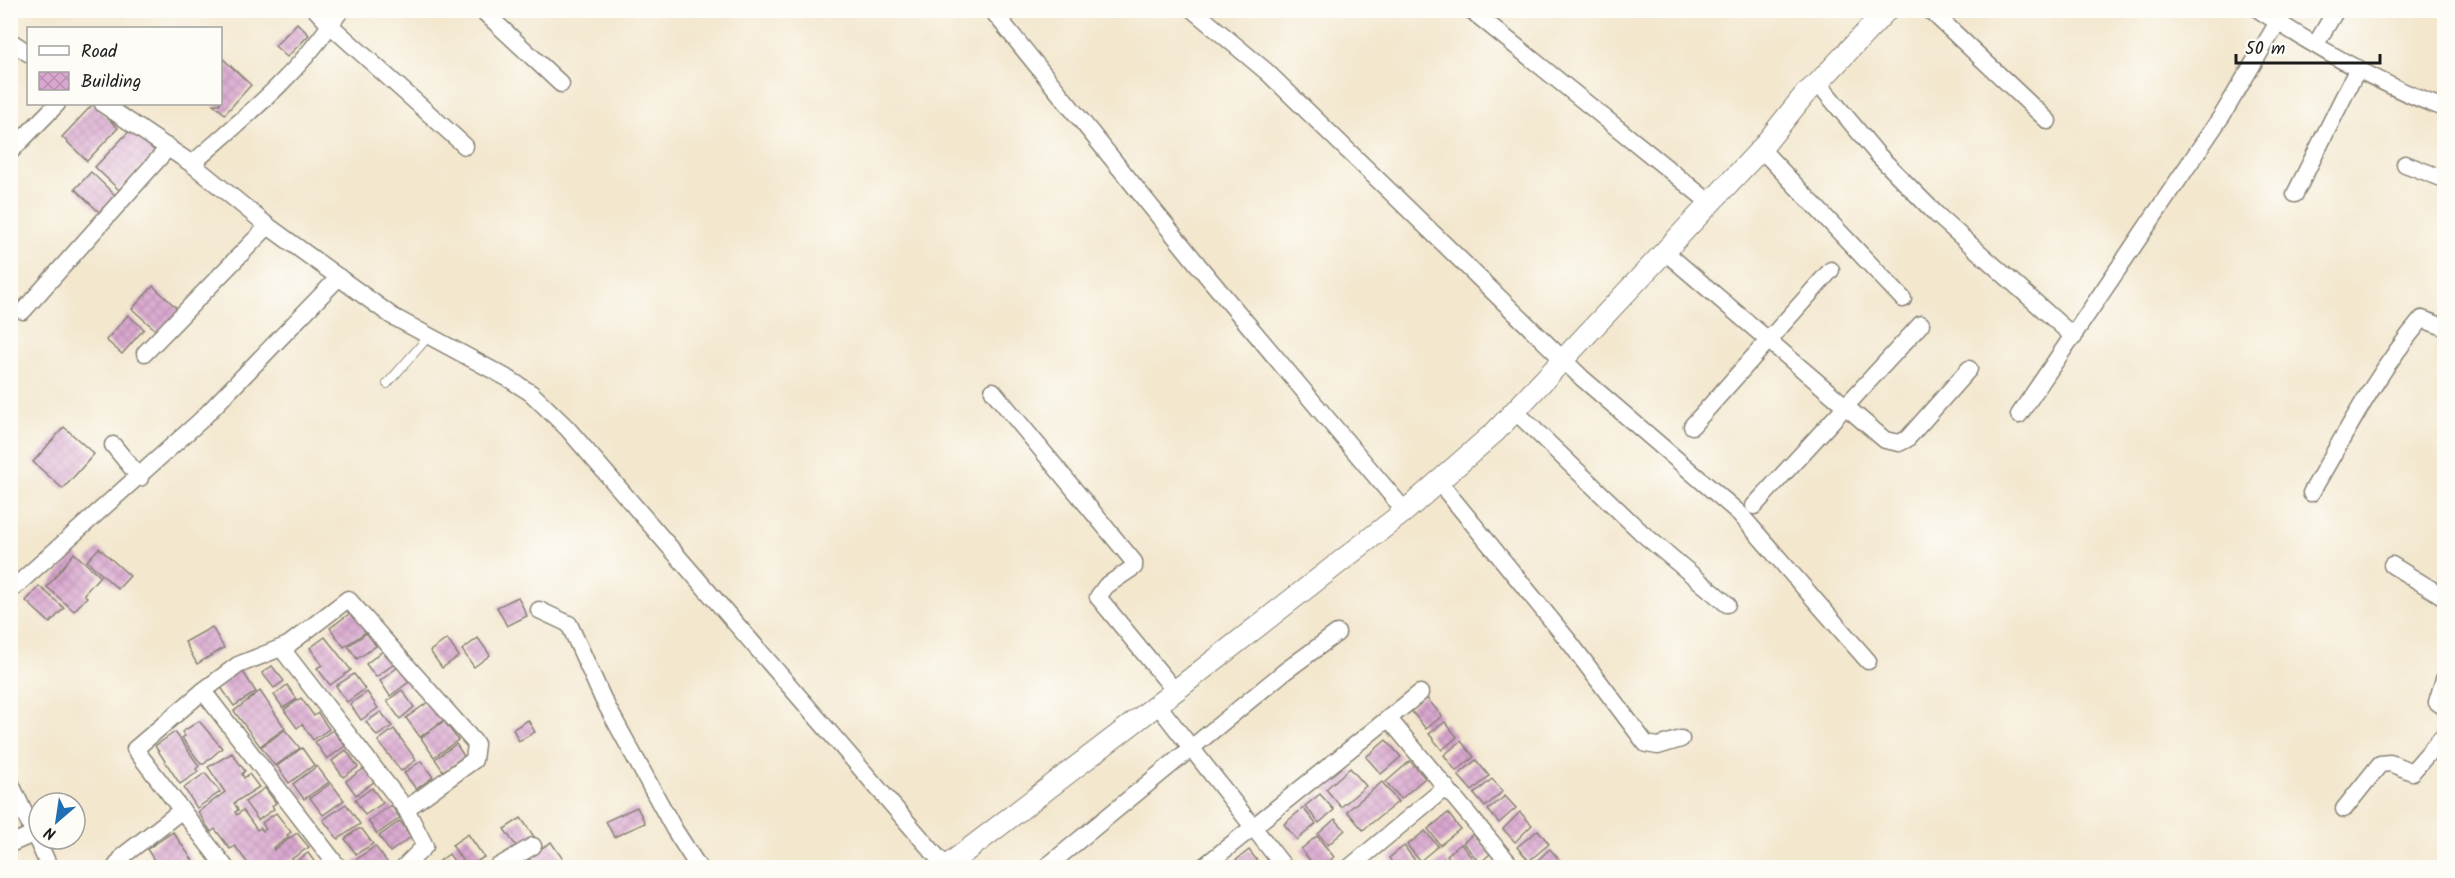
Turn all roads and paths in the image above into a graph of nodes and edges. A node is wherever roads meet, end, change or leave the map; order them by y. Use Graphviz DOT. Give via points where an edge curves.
graph roads {
  1 [pos="316,10"];
  2 [pos="341,10"];
  3 [pos="482,10"];
  4 [pos="992,10"];
  5 [pos="1192,10"];
  6 [pos="1471,10"];
  7 [pos="1887,10"];
  8 [pos="1930,10"];
  9 [pos="2259,10"];
  10 [pos="2336,10"];
  11 [pos="2278,22"];
  12 [pos="330,25"];
  13 [pos="10,41"];
  14 [pos="2316,44"];
  15 [pos="27,52"];
  16 [pos="2358,68"];
  17 [pos="1818,83"];
  18 [pos="561,84"];
  19 [pos="56,105"];
  20 [pos="105,105"];
  21 [pos="2445,108"];
  22 [pos="2049,121"];
  23 [pos="465,146"];
  24 [pos="169,147"];
  25 [pos="1761,149"];
  26 [pos="10,152"];
  27 [pos="192,164"];
  28 [pos="2405,164"];
  29 [pos="2445,179"];
  30 [pos="2295,194"];
  31 [pos="1701,197"];
  32 [pos="268,225"];
  33 [pos="1664,251"];
  34 [pos="1831,270"];
  35 [pos="339,278"];
  36 [pos="1903,298"];
  37 [pos="22,311"];
  38 [pos="1921,324"];
  39 [pos="2445,327"];
  40 [pos="429,336"];
  41 [pos="2074,337"];
  42 [pos="1766,340"];
  43 [pos="145,352"];
  44 [pos="1565,362"];
  45 [pos="1969,369"];
  46 [pos="387,384"];
  47 [pos="993,391"];
  48 [pos="1844,405"];
  49 [pos="2019,415"];
  50 [pos="1525,421"];
  51 [pos="1692,426"];
  52 [pos="113,445"];
  53 [pos="140,478"];
  54 [pos="1448,492"];
  55 [pos="2311,493"];
  56 [pos="1397,502"];
  57 [pos="1754,506"];
  58 [pos="2392,565"];
  59 [pos="10,591"];
  60 [pos="2445,597"];
  61 [pos="1727,604"];
  62 [pos="539,610"];
  63 [pos="1337,633"];
  64 [pos="288,645"];
  65 [pos="1868,661"];
  66 [pos="2445,679"];
  67 [pos="1175,691"];
  68 [pos="203,692"];
  69 [pos="1420,693"];
  70 [pos="2445,706"];
  71 [pos="1159,708"];
  72 [pos="1389,719"];
  73 [pos="2445,735"];
  74 [pos="1681,739"];
  75 [pos="1190,749"];
  76 [pos="10,782"];
  77 [pos="1446,787"];
  78 [pos="406,809"];
  79 [pos="2344,809"];
  80 [pos="182,810"];
  81 [pos="27,820"];
  82 [pos="1253,829"];
  83 [pos="27,837"];
  84 [pos="10,844"];
  85 [pos="533,846"];
  86 [pos="42,851"];
  87 [pos="1504,864"];
  88 [pos="50,867"];
  89 [pos="115,867"];
  90 [pos="226,867"];
  91 [pos="339,867"];
  92 [pos="402,867"];
  93 [pos="495,867"];
  94 [pos="699,867"];
  95 [pos="945,867"];
  96 [pos="1045,867"];
  97 [pos="1202,867"];
  98 [pos="1285,867"];
  99 [pos="1349,867"];
  1 -- 12 [label="street"];
  2 -- 12 [label="street"];
  3 -- 18 [label="street"];
  4 -- 56 [label="street" via="1207,276"];
  5 -- 44 [label="street" via="1267,72"];
  6 -- 31 [label="street"];
  7 -- 17 [label="street"];
  8 -- 22 [label="street"];
  9 -- 11 [label="street"];
  10 -- 14 [label="street"];
  11 -- 14 [label="street"];
  11 -- 41 [label="street" via="2223,114 2131,246"];
  12 -- 23 [label="street"];
  12 -- 27 [label="street" via="289,77"];
  13 -- 15 [label="street"];
  14 -- 16 [label="street"];
  16 -- 21 [label="street"];
  16 -- 30 [label="street"];
  17 -- 25 [label="street"];
  17 -- 41 [label="street" via="1878,155 1936,214"];
  19 -- 26 [label="street"];
  20 -- 24 [label="street"];
  24 -- 27 [label="street"];
  24 -- 37 [label="street"];
  25 -- 31 [label="street"];
  25 -- 36 [label="street"];
  27 -- 32 [label="street"];
  28 -- 29 [label="street"];
  31 -- 33 [label="street"];
  32 -- 35 [label="street"];
  32 -- 43 [label="street"];
  33 -- 42 [label="street"];
  33 -- 44 [label="street"];
  34 -- 42 [label="street"];
  35 -- 40 [label="street" via="392,316"];
  35 -- 53 [label="street"];
  38 -- 48 [label="street"];
  39 -- 55 [label="street" via="2427,319 2415,327 2384,367"];
  40 -- 46 [label="lane"];
  40 -- 95 [label="street" via="524,388 567,428"];
  41 -- 49 [label="street"];
  42 -- 48 [label="street"];
  42 -- 51 [label="street"];
  44 -- 50 [label="street"];
  44 -- 65 [label="street" via="1739,513"];
  45 -- 48 [label="street" via="1907,439 1899,443 1886,440"];
  47 -- 67 [label="street" via="1134,562 1134,567 1106,585 1098,597"];
  48 -- 57 [label="street"];
  50 -- 54 [label="street"];
  50 -- 61 [label="street" via="1642,533"];
  52 -- 53 [label="street"];
  53 -- 59 [label="street"];
  54 -- 56 [label="street"];
  54 -- 74 [label="street" via="1646,744 1658,746"];
  56 -- 67 [label="street"];
  58 -- 60 [label="street"];
  62 -- 94 [label="street" via="569,624 603,699"];
  63 -- 75 [label="street"];
  64 -- 68 [label="street" via="238,665"];
  64 -- 78 [label="street" via="285,653"];
  64 -- 78 [label="street" via="348,599 476,744 474,760"];
  66 -- 70 [label="street" via="2437,697"];
  67 -- 71 [label="street"];
  68 -- 80 [label="street" via="135,749"];
  68 -- 91 [label="street"];
  69 -- 72 [label="street"];
  71 -- 75 [label="street"];
  71 -- 95 [label="street"];
  72 -- 77 [label="street"];
  72 -- 82 [label="street"];
  73 -- 79 [label="street" via="2412,772 2390,763 2380,764"];
  75 -- 82 [label="street"];
  75 -- 96 [label="street"];
  76 -- 81 [label="street"];
  77 -- 87 [label="street"];
  77 -- 99 [label="street"];
  78 -- 92 [label="street" via="426,846"];
  80 -- 89 [label="street" via="124,855"];
  80 -- 90 [label="street"];
  82 -- 97 [label="street"];
  82 -- 98 [label="street"];
  83 -- 84 [label="street"];
  85 -- 93 [label="street"];
  86 -- 88 [label="street"];
}
